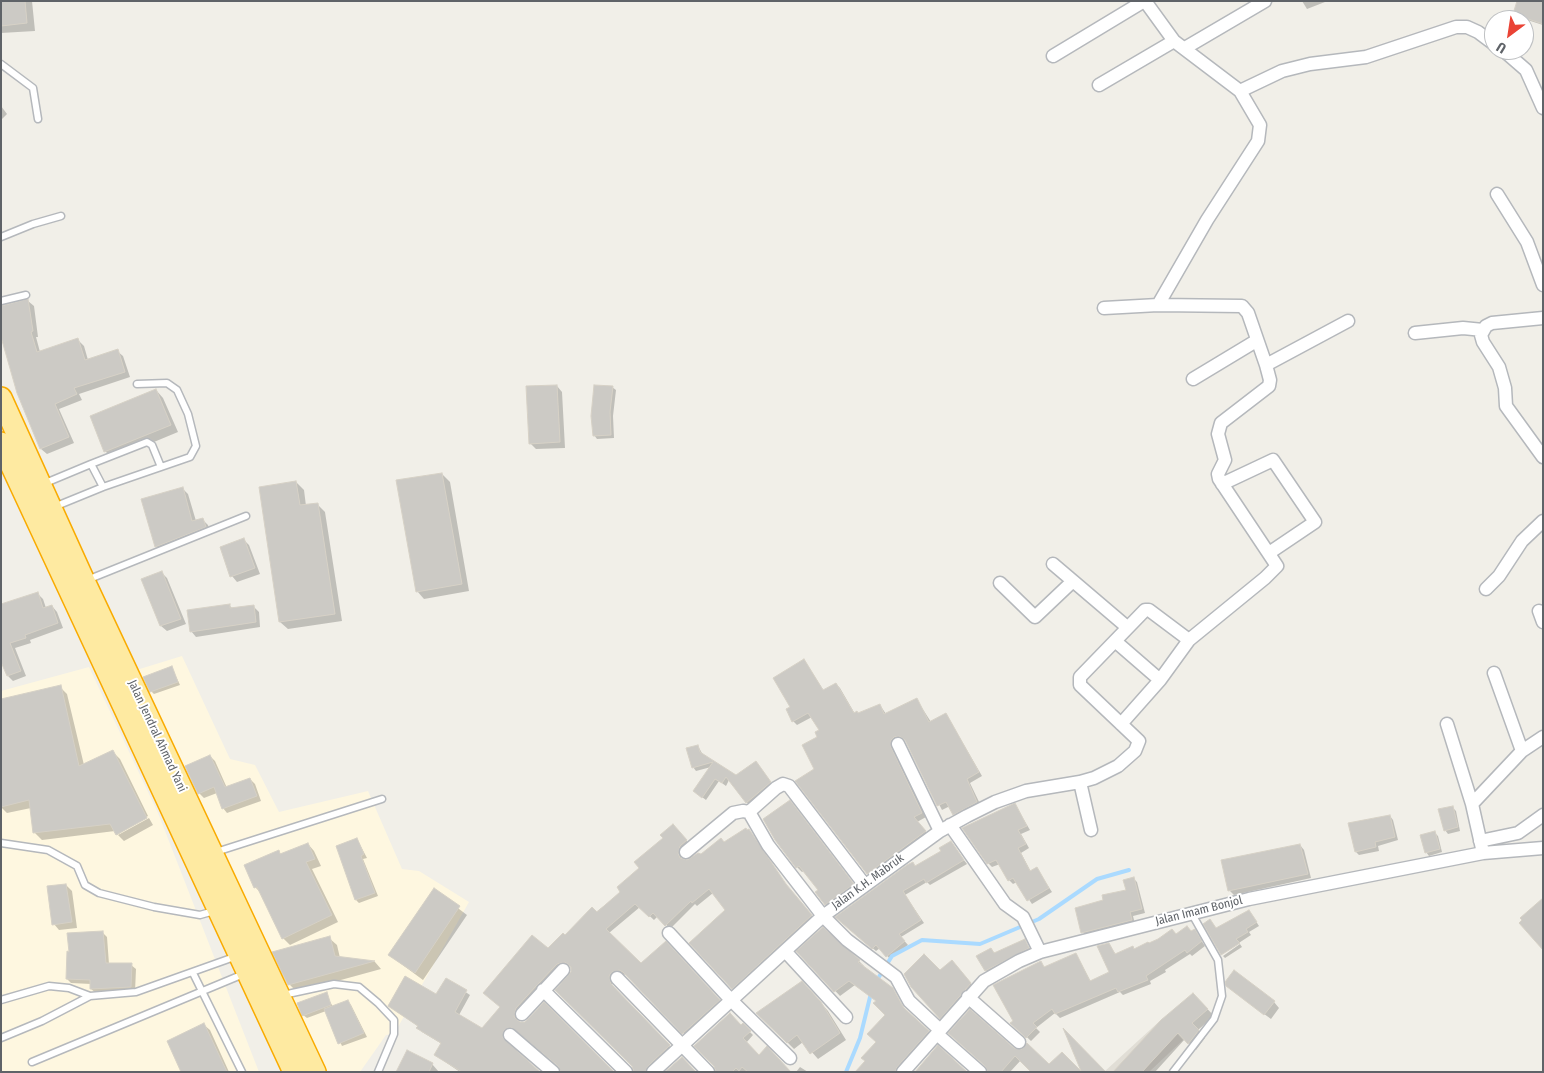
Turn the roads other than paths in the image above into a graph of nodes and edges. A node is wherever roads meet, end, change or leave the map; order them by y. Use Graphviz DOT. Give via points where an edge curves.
graph roads {
  1 [pos="1145,1"];
  2 [pos="1265,1"];
  3 [pos="1484,36"];
  4 [pos="1174,41"];
  5 [pos="1185,48"];
  6 [pos="1053,56"];
  7 [pos="1514,60"];
  8 [pos="1,64"];
  9 [pos="1099,85"];
  10 [pos="1240,91"];
  11 [pos="1543,108"];
  12 [pos="38,119"];
  13 [pos="1497,194"];
  14 [pos="61,216"];
  15 [pos="1,237"];
  16 [pos="1543,285"];
  17 [pos="26,295"];
  18 [pos="1,301"];
  19 [pos="1158,306"];
  20 [pos="1104,308"];
  21 [pos="1543,318"];
  22 [pos="1348,321"];
  23 [pos="1483,330"];
  24 [pos="1415,333"];
  25 [pos="1256,341"];
  26 [pos="1266,364"];
  27 [pos="1193,379"];
  28 [pos="137,384"];
  29 [pos="1,398"];
  30 [pos="1,443"];
  31 [pos="1543,457"];
  32 [pos="91,464"];
  33 [pos="161,467"];
  34 [pos="1222,484"];
  35 [pos="40,486"];
  36 [pos="103,487"];
  37 [pos="51,509"];
  38 [pos="246,516"];
  39 [pos="1543,521"];
  40 [pos="1269,553"];
  41 [pos="1053,564"];
  42 [pos="84,581"];
  43 [pos="1073,581"];
  44 [pos="1000,583"];
  45 [pos="1486,589"];
  46 [pos="1126,626"];
  47 [pos="1189,640"];
  48 [pos="1115,641"];
  49 [pos="1494,673"];
  50 [pos="1160,680"];
  51 [pos="1121,724"];
  52 [pos="1447,724"];
  53 [pos="1543,737"];
  54 [pos="898,744"];
  55 [pos="1522,751"];
  56 [pos="1080,782"];
  57 [pos="382,799"];
  58 [pos="1472,804"];
  59 [pos="748,812"];
  60 [pos="1543,815"];
  61 [pos="945,828"];
  62 [pos="1091,830"];
  63 [pos="1,843"];
  64 [pos="1481,847"];
  65 [pos="1543,848"];
  66 [pos="686,852"];
  67 [pos="213,854"];
  68 [pos="864,884"];
  69 [pos="218,910"];
  70 [pos="1192,914"];
  71 [pos="823,916"];
  72 [pos="669,933"];
  73 [pos="785,951"];
  74 [pos="1040,952"];
  75 [pos="243,964"];
  76 [pos="563,970"];
  77 [pos="193,973"];
  78 [pos="616,978"];
  79 [pos="202,990"];
  80 [pos="543,990"];
  81 [pos="90,996"];
  82 [pos="279,996"];
  83 [pos="968,997"];
  84 [pos="1,1000"];
  85 [pos="731,1000"];
  86 [pos="522,1014"];
  87 [pos="846,1018"];
  88 [pos="938,1032"];
  89 [pos="510,1034"];
  90 [pos="1,1038"];
  91 [pos="1019,1042"];
  92 [pos="681,1045"];
  93 [pos="790,1058"];
  94 [pos="32,1062"];
  95 [pos="242,1072"];
  96 [pos="294,1072"];
  97 [pos="315,1072"];
  98 [pos="378,1072"];
  99 [pos="553,1072"];
  100 [pos="626,1072"];
  101 [pos="653,1072"];
  102 [pos="708,1072"];
  103 [pos="903,1072"];
  104 [pos="980,1072"];
  105 [pos="1173,1072"];
  1 -- 4 [label="street"];
  1 -- 6 [label="street"];
  2 -- 5 [label="street"];
  3 -- 10 [label="street" via="1467,27 1456,27 1366,57 1282,71"];
  4 -- 5 [label="street"];
  4 -- 9 [label="street"];
  5 -- 10 [label="street"];
  7 -- 11 [label="street" via="1526,70"];
  8 -- 12 [label="lane" via="33,88"];
  10 -- 19 [label="street" via="1260,125 1258,141 1207,220"];
  13 -- 16 [label="street" via="1527,242"];
  14 -- 15 [label="lane"];
  17 -- 18 [label="lane"];
  19 -- 20 [label="street"];
  19 -- 25 [label="street" via="1239,304 1248,313"];
  21 -- 23 [label="street" via="1492,323"];
  22 -- 26 [label="street"];
  23 -- 24 [label="street" via="1463,328"];
  23 -- 31 [label="street" via="1483,342 1499,366 1506,406"];
  25 -- 26 [label="street"];
  25 -- 27 [label="street"];
  26 -- 34 [label="street" via="1270,380 1268,386 1220,423 1218,434 1225,460 1218,474"];
  28 -- 33 [label="lane" via="168,383 177,390 188,414 196,446 190,457"];
  29 -- 35 [label="highway, Jalan Jendral Ahmad Yani"];
  30 -- 69 [label="highway, Jalan Jendral Ahmad Yani"];
  32 -- 33 [label="lane" via="147,442 152,445"];
  32 -- 35 [label="lane"];
  32 -- 36 [label="lane"];
  33 -- 36 [label="lane"];
  34 -- 40 [label="street"];
  34 -- 40 [label="street" via="1273,460 1315,522"];
  35 -- 37 [label="highway, Jalan Jendral Ahmad Yani"];
  36 -- 37 [label="lane"];
  37 -- 42 [label="highway, Jalan Jendral Ahmad Yani"];
  38 -- 42 [label="lane"];
  39 -- 45 [label="street" via="1522,541 1499,576"];
  40 -- 47 [label="street" via="1277,566 1272,572"];
  41 -- 43 [label="street"];
  42 -- 67 [label="highway, Jalan Jendral Ahmad Yani"];
  43 -- 44 [label="street" via="1035,617"];
  43 -- 46 [label="street"];
  46 -- 47 [label="street" via="1147,609"];
  46 -- 48 [label="street"];
  47 -- 50 [label="street"];
  48 -- 50 [label="street"];
  48 -- 51 [label="street" via="1079,681"];
  49 -- 55 [label="street"];
  50 -- 51 [label="street"];
  51 -- 56 [label="street, Jalan K.H. Mabruk" via="1138,741 1135,751 1106,773"];
  52 -- 58 [label="street"];
  53 -- 55 [label="street"];
  54 -- 61 [label="street"];
  55 -- 58 [label="street"];
  56 -- 61 [label="street, Jalan K.H. Mabruk" via="1026,791 995,802"];
  56 -- 62 [label="street"];
  57 -- 67 [label="lane"];
  58 -- 64 [label="street"];
  59 -- 66 [label="street" via="732,813"];
  59 -- 68 [label="street" via="776,788 787,784"];
  59 -- 71 [label="street" via="768,845"];
  60 -- 64 [label="street" via="1518,833"];
  61 -- 68 [label="street, Jalan K.H. Mabruk"];
  61 -- 74 [label="street" via="1005,904 1026,922"];
  63 -- 69 [label="lane" via="48,850 77,866 85,885 100,893 154,907 200,914"];
  64 -- 65 [label="street, Jalan Imam Bonjol"];
  64 -- 70 [label="street, Jalan Imam Bonjol"];
  67 -- 82 [label="highway, Jalan Jendral Ahmad Yani"];
  68 -- 71 [label="street, Jalan K.H. Mabruk"];
  69 -- 75 [label="highway, Jalan Jendral Ahmad Yani"];
  70 -- 74 [label="street, Jalan Imam Bonjol"];
  70 -- 105 [label="lane" via="1218,960 1222,996 1214,1019"];
  71 -- 73 [label="street, Jalan K.H. Mabruk"];
  71 -- 88 [label="street" via="847,940 896,977 909,1001"];
  72 -- 85 [label="street"];
  73 -- 85 [label="street, Jalan K.H. Mabruk"];
  73 -- 87 [label="street"];
  74 -- 83 [label="street, Jalan Imam Bonjol" via="984,981"];
  75 -- 77 [label="lane"];
  75 -- 79 [label="lane"];
  75 -- 96 [label="highway, Jalan Jendral Ahmad Yani"];
  76 -- 80 [label="street"];
  77 -- 79 [label="lane"];
  77 -- 81 [label="lane" via="136,992"];
  78 -- 92 [label="street"];
  79 -- 94 [label="lane"];
  79 -- 95 [label="lane"];
  80 -- 86 [label="street"];
  80 -- 100 [label="street"];
  81 -- 84 [label="lane" via="70,988 49,986"];
  81 -- 90 [label="lane"];
  82 -- 97 [label="highway, Jalan Jendral Ahmad Yani"];
  82 -- 98 [label="lane" via="334,984 359,987 394,1020 394,1034"];
  83 -- 88 [label="street, Jalan Imam Bonjol"];
  83 -- 91 [label="street"];
  85 -- 92 [label="street, Jalan K.H. Mabruk"];
  85 -- 93 [label="street"];
  88 -- 103 [label="street, Jalan Imam Bonjol"];
  88 -- 104 [label="street"];
  89 -- 99 [label="street"];
  92 -- 101 [label="street, Jalan K.H. Mabruk"];
  92 -- 102 [label="street"];
}
